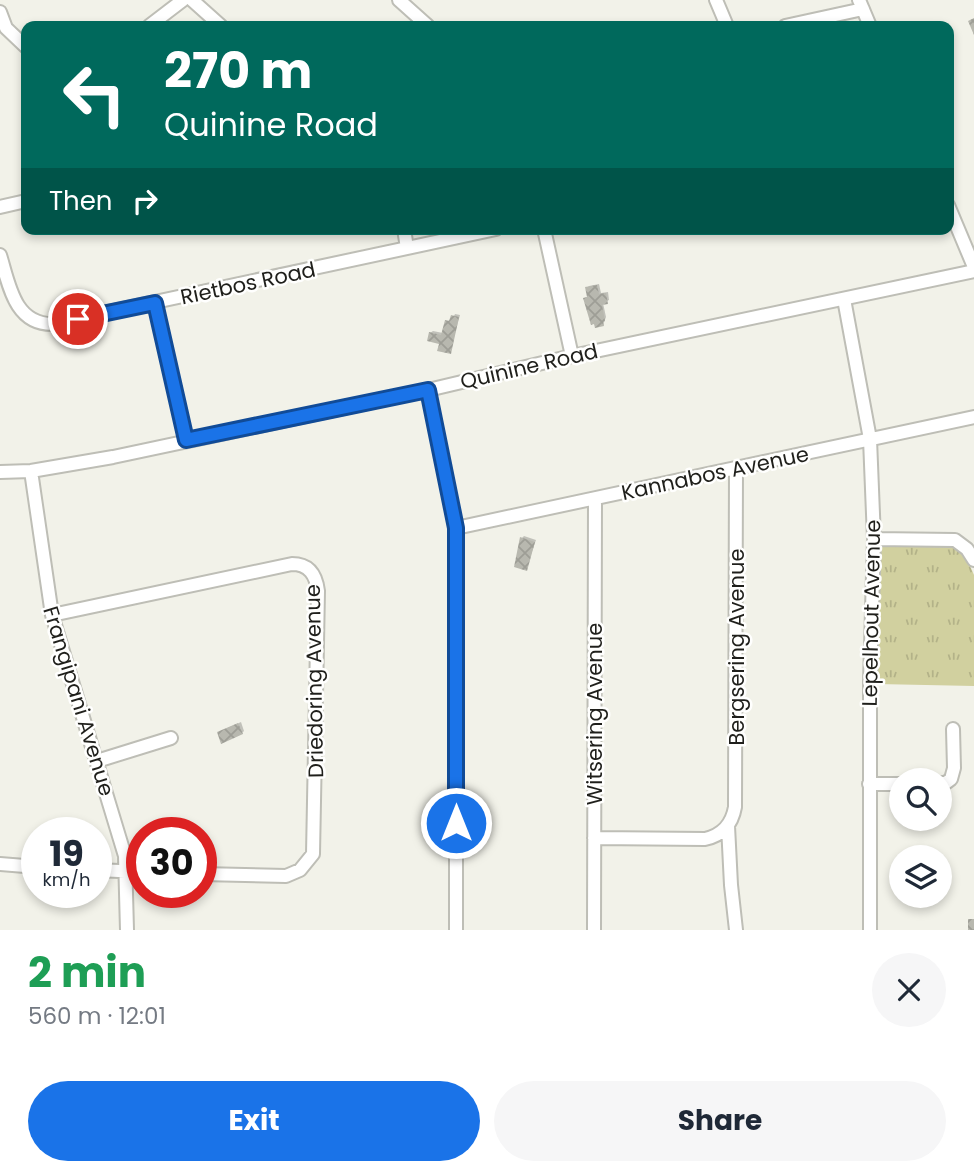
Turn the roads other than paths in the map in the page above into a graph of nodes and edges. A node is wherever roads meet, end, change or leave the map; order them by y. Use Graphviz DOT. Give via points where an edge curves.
graph roads {
  1 [pos="183,0"];
  2 [pos="192,0"];
  3 [pos="399,0"];
  4 [pos="716,0"];
  5 [pos="861,5"];
  6 [pos="0,12"];
  7 [pos="156,21"];
  8 [pos="215,21"];
  9 [pos="422,21"];
  10 [pos="725,21"];
  11 [pos="803,21"];
  12 [pos="21,42"];
  13 [pos="21,202"];
  14 [pos="0,207"];
  15 [pos="954,220"];
  16 [pos="405,235"];
  17 [pos="468,235"];
  18 [pos="545,235"];
  19 [pos="407,248"];
  20 [pos="0,255"];
  21 [pos="974,269"];
  22 [pos="844,299"];
  23 [pos="155,303"];
  24 [pos="572,356"];
  25 [pos="428,390"];
  26 [pos="974,416"];
  27 [pos="870,439"];
  28 [pos="186,440"];
  29 [pos="736,468"];
  30 [pos="31,471"];
  31 [pos="0,472"];
  32 [pos="595,499"];
  33 [pos="456,528"];
  34 [pos="874,539"];
  35 [pos="974,560"];
  36 [pos="52,615"];
  37 [pos="953,729"];
  38 [pos="171,738"];
  39 [pos="97,761"];
  40 [pos="952,775"];
  41 [pos="869,784"];
  42 [pos="889,784"];
  43 [pos="728,826"];
  44 [pos="594,838"];
  45 [pos="0,864"];
  46 [pos="126,864"];
  47 [pos="21,866"];
  48 [pos="217,874"];
  49 [pos="127,908"];
  50 [pos="127,930"];
  51 [pos="456,930"];
  52 [pos="594,930"];
  53 [pos="736,930"];
  54 [pos="870,930"];
  1 -- 7 [label="street"];
  2 -- 8 [label="street"];
  3 -- 9 [label="street"];
  4 -- 10 [label="street"];
  5 -- 11 [label="street"];
  6 -- 12 [label="street" via="6,28"];
  13 -- 14 [label="street"];
  15 -- 21 [label="street"];
  16 -- 19 [label="street"];
  17 -- 19 [label="street, Rietbos Road"];
  18 -- 24 [label="street"];
  19 -- 23 [label="street, Rietbos Road"];
  20 -- 23 [label="street, Rietbos Road" via="17,306 36,322 52,324"];
  21 -- 22 [label="street, Quinine Road"];
  22 -- 24 [label="street, Quinine Road"];
  22 -- 27 [label="street, Lepelhout Avenue"];
  23 -- 28 [label="street"];
  24 -- 25 [label="street, Quinine Road"];
  25 -- 28 [label="street, Quinine Road"];
  25 -- 33 [label="street"];
  26 -- 27 [label="street, Kannabos Avenue"];
  27 -- 29 [label="street, Kannabos Avenue"];
  27 -- 34 [label="street, Lepelhout Avenue"];
  28 -- 30 [label="street, Quinine Road"];
  29 -- 32 [label="street, Kannabos Avenue"];
  29 -- 43 [label="street, Bergsering Avenue" via="735,807"];
  30 -- 31 [label="street, Quinine Road"];
  30 -- 36 [label="street, Frangipani Avenue"];
  32 -- 33 [label="street, Kannabos Avenue"];
  32 -- 44 [label="street, Witsering Avenue"];
  33 -- 51 [label="street"];
  34 -- 35 [label="street" via="955,540"];
  34 -- 41 [label="street, Lepelhout Avenue"];
  36 -- 39 [label="street, Frangipani Avenue"];
  36 -- 48 [label="street, Driedoring Avenue" via="292,564 308,568 314,575 318,591 313,854 300,870 286,876"];
  37 -- 40 [label="street"];
  38 -- 39 [label="street"];
  39 -- 46 [label="street, Frangipani Avenue"];
  41 -- 42 [label="street"];
  41 -- 54 [label="street, Lepelhout Avenue"];
  43 -- 44 [label="street" via="705,839"];
  43 -- 53 [label="street, Bergsering Avenue"];
  44 -- 52 [label="street, Witsering Avenue"];
  45 -- 47 [label="street"];
  49 -- 50 [label="street, Frangipani Avenue"];
}
